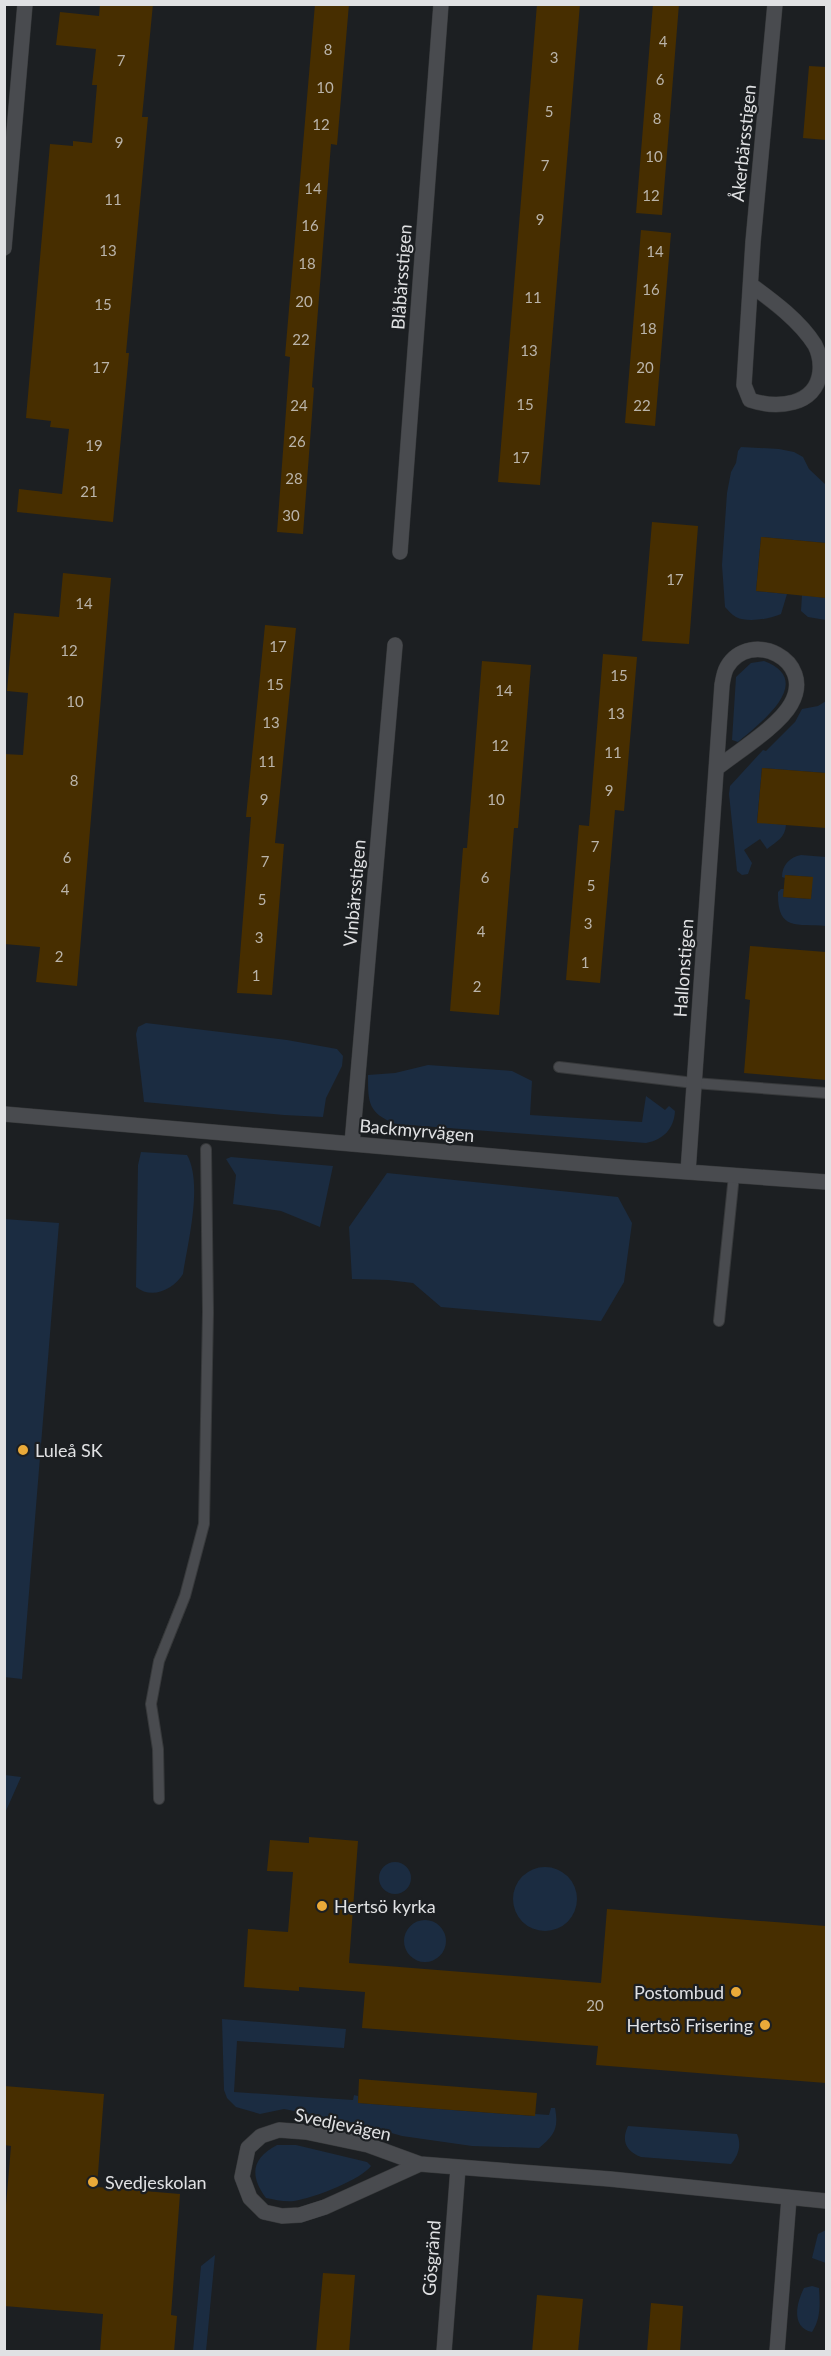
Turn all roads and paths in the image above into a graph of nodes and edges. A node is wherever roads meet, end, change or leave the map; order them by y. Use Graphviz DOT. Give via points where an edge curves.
graph roads {
  1 [pos="25,4"];
  2 [pos="441,4"];
  3 [pos="775,4"];
  4 [pos="4,248"];
  5 [pos="751,285"];
  6 [pos="400,552"];
  7 [pos="395,645"];
  8 [pos="717,768"];
  9 [pos="560,1067"];
  10 [pos="694,1083"];
  11 [pos="826,1093"];
  12 [pos="4,1114"];
  13 [pos="352,1144"];
  14 [pos="206,1149"];
  15 [pos="688,1172"];
  16 [pos="734,1175"];
  17 [pos="826,1182"];
  18 [pos="719,1321"];
  19 [pos="159,1799"];
  20 [pos="420,2164"];
  21 [pos="458,2168"];
  22 [pos="789,2198"];
  23 [pos="826,2200"];
  24 [pos="444,2352"];
  25 [pos="777,2352"];
  1 -- 4 [label="street"];
  2 -- 6 [label="street, Blåbärsstigen"];
  3 -- 5 [label="street, Åkerbärsstigen"];
  5 -- 5 [label="street, Åkerbärsstigen" via="771,299 816,346 821,364 819,381 797,403 763,404 750,400 746,393"];
  7 -- 13 [label="street, Vinbärsstigen"];
  8 -- 8 [label="street, Hallonstigen" via="726,668 736,656 751,650 783,657 793,668 797,684 792,703 779,719"];
  8 -- 10 [label="street, Hallonstigen"];
  9 -- 10 [label="lane"];
  10 -- 11 [label="lane"];
  10 -- 15 [label="street, Hallonstigen"];
  12 -- 13 [label="street, Backmyrvägen"];
  13 -- 15 [label="street, Backmyrvägen"];
  14 -- 19 [label="lane" via="204,1524 184,1596 159,1661 151,1704 158,1749"];
  15 -- 16 [label="street, Backmyrvägen"];
  16 -- 17 [label="street, Backmyrvägen"];
  16 -- 18 [label="lane"];
  20 -- 20 [label="street, Svedjevägen" via="300,2215 264,2212 250,2198 242,2177 248,2148 261,2136 279,2130 368,2145"];
  20 -- 21 [label="street, Svedjevägen"];
  21 -- 22 [label="street, Svedjevägen"];
  21 -- 24 [label="street, Gösgränd"];
  22 -- 23 [label="street, Svedjevägen"];
  22 -- 25 [label="street"];
}
